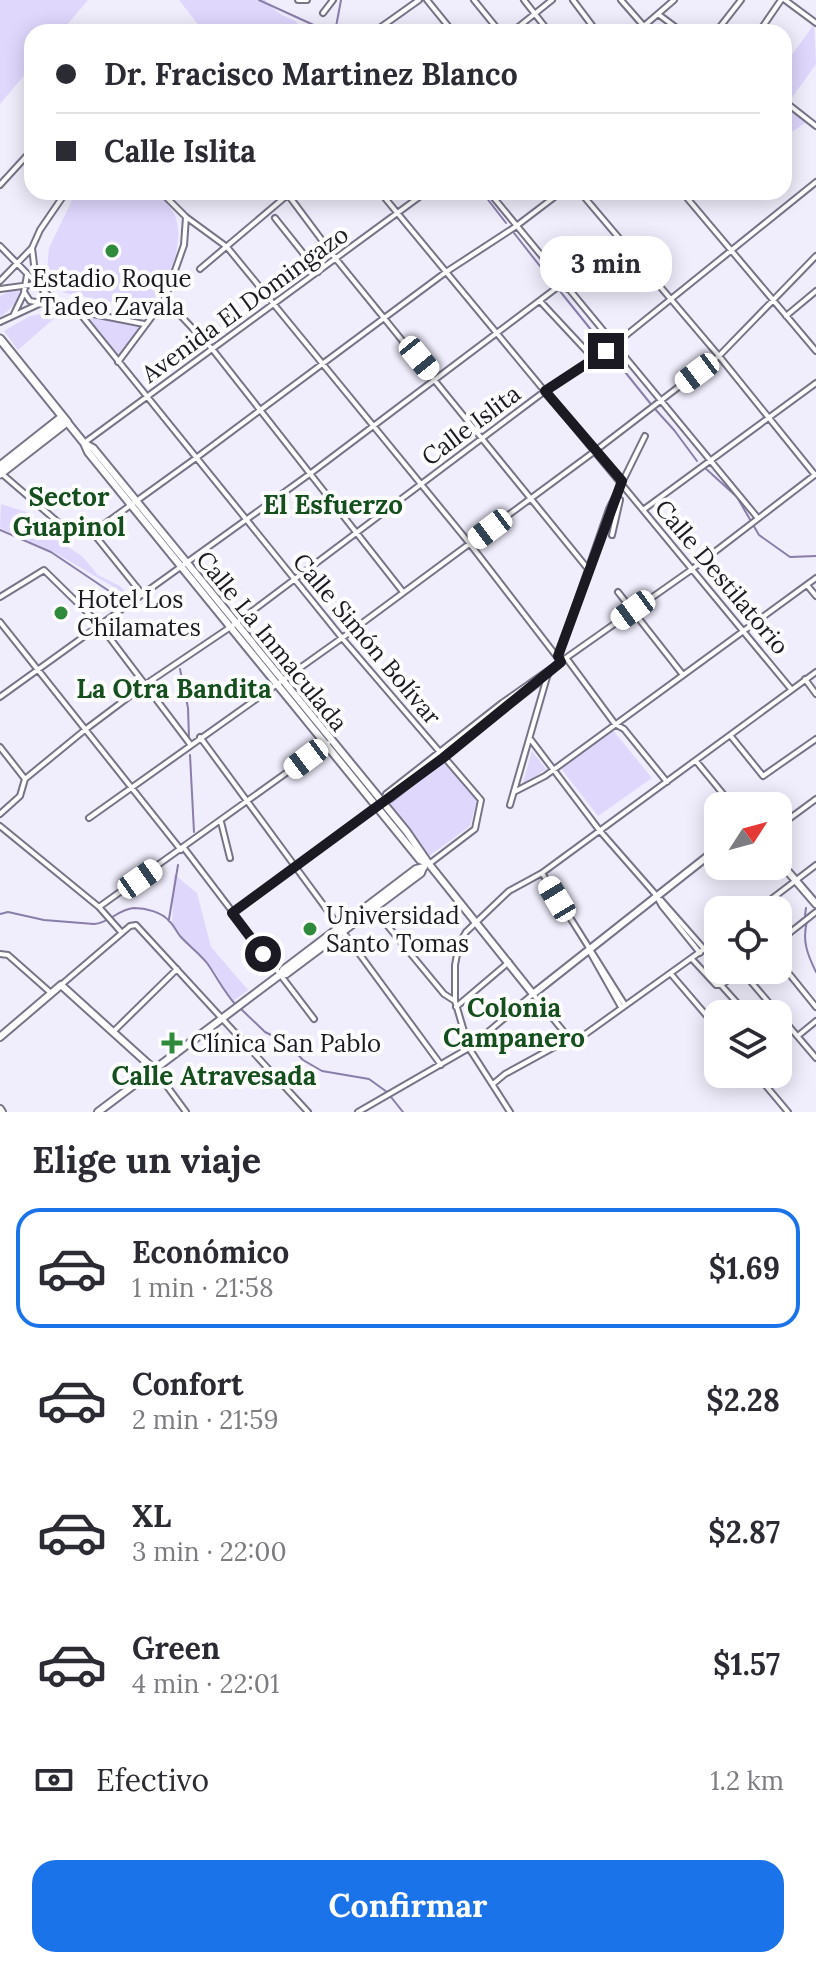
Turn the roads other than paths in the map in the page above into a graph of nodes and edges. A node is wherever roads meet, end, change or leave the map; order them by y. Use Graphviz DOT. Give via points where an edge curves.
graph roads {
  1 [pos="298,0"];
  2 [pos="307,0"];
  3 [pos="333,0"];
  4 [pos="419,0"];
  5 [pos="427,0"];
  6 [pos="474,0"];
  7 [pos="524,0"];
  8 [pos="552,0"];
  9 [pos="573,0"];
  10 [pos="621,0"];
  11 [pos="674,0"];
  12 [pos="741,0"];
  13 [pos="783,0"];
  14 [pos="323,13"];
  15 [pos="535,14"];
  16 [pos="658,14"];
  17 [pos="816,23"];
  18 [pos="385,24"];
  19 [pos="446,24"];
  20 [pos="494,24"];
  21 [pos="522,24"];
  22 [pos="543,24"];
  23 [pos="591,24"];
  24 [pos="642,24"];
  25 [pos="646,24"];
  26 [pos="671,24"];
  27 [pos="722,24"];
  28 [pos="765,24"];
  29 [pos="792,107"];
  30 [pos="816,126"];
  31 [pos="24,159"];
  32 [pos="816,182"];
  33 [pos="0,185"];
  34 [pos="61,200"];
  35 [pos="170,200"];
  36 [pos="280,200"];
  37 [pos="293,200"];
  38 [pos="386,200"];
  39 [pos="415,200"];
  40 [pos="495,200"];
  41 [pos="550,200"];
  42 [pos="587,200"];
  43 [pos="689,200"];
  44 [pos="397,214"];
  45 [pos="186,217"];
  46 [pos="275,218"];
  47 [pos="515,227"];
  48 [pos="0,246"];
  49 [pos="626,246"];
  50 [pos="227,247"];
  51 [pos="32,248"];
  52 [pos="731,251"];
  53 [pos="816,256"];
  54 [pos="336,259"];
  55 [pos="17,263"];
  56 [pos="200,269"];
  57 [pos="318,272"];
  58 [pos="446,272"];
  59 [pos="27,274"];
  60 [pos="0,281"];
  61 [pos="27,283"];
  62 [pos="563,283"];
  63 [pos="37,284"];
  64 [pos="0,289"];
  65 [pos="568,289"];
  66 [pos="816,291"];
  67 [pos="24,292"];
  68 [pos="44,292"];
  69 [pos="165,299"];
  70 [pos="670,299"];
  71 [pos="540,301"];
  72 [pos="773,301"];
  73 [pos="39,304"];
  74 [pos="274,305"];
  75 [pos="66,307"];
  76 [pos="78,311"];
  77 [pos="13,316"];
  78 [pos="786,316"];
  79 [pos="386,318"];
  80 [pos="0,322"];
  81 [pos="144,324"];
  82 [pos="497,333"];
  83 [pos="0,339"];
  84 [pos="610,348"];
  85 [pos="213,350"];
  86 [pos="816,351"];
  87 [pos="719,356"];
  88 [pos="594,359"];
  89 [pos="118,362"];
  90 [pos="323,365"];
  91 [pos="435,378"];
  92 [pos="816,383"];
  93 [pos="545,391"];
  94 [pos="147,399"];
  95 [pos="660,400"];
  96 [pos="260,411"];
  97 [pos="769,418"];
  98 [pos="64,419"];
  99 [pos="372,426"];
  100 [pos="645,436"];
  101 [pos="484,439"];
  102 [pos="84,443"];
  103 [pos="595,451"];
  104 [pos="196,458"];
  105 [pos="709,460"];
  106 [pos="0,471"];
  107 [pos="311,473"];
  108 [pos="816,474"];
  109 [pos="622,481"];
  110 [pos="420,484"];
  111 [pos="629,492"];
  112 [pos="530,499"];
  113 [pos="620,500"];
  114 [pos="133,502"];
  115 [pos="609,509"];
  116 [pos="643,510"];
  117 [pos="246,519"];
  118 [pos="757,519"];
  119 [pos="357,532"];
  120 [pos="92,533"];
  121 [pos="612,535"];
  122 [pos="470,544"];
  123 [pos="183,565"];
  124 [pos="588,569"];
  125 [pos="691,570"];
  126 [pos="816,578"];
  127 [pos="295,579"];
  128 [pos="807,585"];
  129 [pos="403,592"];
  130 [pos="618,592"];
  131 [pos="143,595"];
  132 [pos="816,596"];
  133 [pos="0,597"];
  134 [pos="633,610"];
  135 [pos="0,622"];
  136 [pos="100,625"];
  137 [pos="232,625"];
  138 [pos="742,632"];
  139 [pos="342,638"];
  140 [pos="558,656"];
  141 [pos="564,660"];
  142 [pos="38,670"];
  143 [pos="547,672"];
  144 [pos="816,672"];
  145 [pos="683,675"];
  146 [pos="805,679"];
  147 [pos="280,683"];
  148 [pos="146,684"];
  149 [pos="0,686"];
  150 [pos="791,689"];
  151 [pos="6,693"];
  152 [pos="816,694"];
  153 [pos="0,697"];
  154 [pos="502,703"];
  155 [pos="506,709"];
  156 [pos="615,724"];
  157 [pos="86,729"];
  158 [pos="469,729"];
  159 [pos="474,734"];
  160 [pos="730,735"];
  161 [pos="200,737"];
  162 [pos="816,739"];
  163 [pos="531,740"];
  164 [pos="328,743"];
  165 [pos="190,744"];
  166 [pos="0,747"];
  167 [pos="438,753"];
  168 [pos="443,758"];
  169 [pos="696,761"];
  170 [pos="554,769"];
  171 [pos="25,779"];
  172 [pos="667,782"];
  173 [pos="132,786"];
  174 [pos="514,792"];
  175 [pos="721,792"];
  176 [pos="816,799"];
  177 [pos="246,803"];
  178 [pos="380,803"];
  179 [pos="510,805"];
  180 [pos="0,814"];
  181 [pos="792,817"];
  182 [pos="89,818"];
  183 [pos="221,822"];
  184 [pos="0,826"];
  185 [pos="600,831"];
  186 [pos="182,849"];
  187 [pos="230,858"];
  188 [pos="704,858"];
  189 [pos="816,865"];
  190 [pos="426,866"];
  191 [pos="294,868"];
  192 [pos="542,873"];
  193 [pos="792,876"];
  194 [pos="796,880"];
  195 [pos="775,896"];
  196 [pos="658,897"];
  197 [pos="815,900"];
  198 [pos="372,906"];
  199 [pos="100,908"];
  200 [pos="816,912"];
  201 [pos="232,913"];
  202 [pos="476,923"];
  203 [pos="341,929"];
  204 [pos="792,931"];
  205 [pos="122,933"];
  206 [pos="589,950"];
  207 [pos="702,951"];
  208 [pos="0,957"];
  209 [pos="692,958"];
  210 [pos="509,962"];
  211 [pos="177,969"];
  212 [pos="280,974"];
  213 [pos="671,974"];
  214 [pos="792,977"];
  215 [pos="753,984"];
  216 [pos="61,985"];
  217 [pos="721,985"];
  218 [pos="51,993"];
  219 [pos="533,994"];
  220 [pos="734,1000"];
  221 [pos="455,1004"];
  222 [pos="623,1007"];
  223 [pos="816,1007"];
  224 [pos="704,1013"];
  225 [pos="222,1017"];
  226 [pos="314,1019"];
  227 [pos="816,1021"];
  228 [pos="112,1032"];
  229 [pos="799,1036"];
  230 [pos="0,1037"];
  231 [pos="571,1041"];
  232 [pos="469,1048"];
  233 [pos="816,1058"];
  234 [pos="441,1065"];
  235 [pos="155,1070"];
  236 [pos="493,1084"];
  237 [pos="768,1088"];
  238 [pos="98,1112"];
  239 [pos="186,1112"];
  240 [pos="308,1112"];
  241 [pos="358,1112"];
  242 [pos="510,1112"];
  243 [pos="788,1112"];
  1 -- 2 [label="street"];
  3 -- 14 [label="street"];
  4 -- 18 [label="street"];
  5 -- 19 [label="street"];
  6 -- 20 [label="street"];
  7 -- 15 [label="street"];
  8 -- 15 [label="street"];
  9 -- 23 [label="street"];
  10 -- 24 [label="street"];
  11 -- 16 [label="street"];
  12 -- 27 [label="street"];
  13 -- 17 [label="street"];
  13 -- 28 [label="street"];
  15 -- 21 [label="street"];
  15 -- 22 [label="street"];
  16 -- 25 [label="street"];
  16 -- 26 [label="street"];
  29 -- 30 [label="street"];
  31 -- 33 [label="street"];
  32 -- 52 [label="street, Calle Islita"];
  34 -- 51 [label="street"];
  35 -- 45 [label="street"];
  36 -- 50 [label="street"];
  37 -- 54 [label="street"];
  38 -- 44 [label="street, Calle Destilatorio"];
  39 -- 44 [label="street, Avenida El Domingazo"];
  40 -- 47 [label="street"];
  41 -- 47 [label="street"];
  42 -- 49 [label="street"];
  43 -- 52 [label="street"];
  44 -- 54 [label="street, Avenida El Domingazo"];
  44 -- 58 [label="street, Calle Destilatorio"];
  45 -- 50 [label="street"];
  45 -- 69 [label="street" via="184,245"];
  46 -- 57 [label="street"];
  47 -- 58 [label="street"];
  47 -- 62 [label="street"];
  48 -- 55 [label="street"];
  49 -- 65 [label="street"];
  49 -- 70 [label="street"];
  50 -- 56 [label="street"];
  50 -- 74 [label="street"];
  51 -- 55 [label="street"];
  51 -- 63 [label="street"];
  52 -- 70 [label="street, Calle Islita"];
  52 -- 72 [label="street"];
  53 -- 72 [label="street"];
  54 -- 57 [label="street, Avenida El Domingazo"];
  54 -- 79 [label="street"];
  55 -- 59 [label="street"];
  55 -- 60 [label="street"];
  57 -- 74 [label="street, Avenida El Domingazo"];
  58 -- 79 [label="street"];
  58 -- 82 [label="street, Calle Destilatorio"];
  59 -- 61 [label="street"];
  59 -- 63 [label="street"];
  61 -- 63 [label="street"];
  61 -- 64 [label="street"];
  61 -- 67 [label="street"];
  62 -- 65 [label="street"];
  62 -- 71 [label="street"];
  63 -- 68 [label="street"];
  65 -- 84 [label="street"];
  66 -- 78 [label="street"];
  67 -- 73 [label="street"];
  67 -- 77 [label="street"];
  68 -- 73 [label="street"];
  68 -- 75 [label="street"];
  69 -- 81 [label="street"];
  69 -- 85 [label="street"];
  70 -- 84 [label="street, Calle Islita"];
  70 -- 87 [label="street"];
  71 -- 82 [label="street"];
  71 -- 88 [label="street"];
  72 -- 78 [label="street"];
  72 -- 87 [label="street"];
  73 -- 75 [label="street"];
  73 -- 77 [label="street"];
  74 -- 85 [label="street, Avenida El Domingazo"];
  74 -- 90 [label="street"];
  75 -- 76 [label="street"];
  76 -- 81 [label="street"];
  76 -- 89 [label="street, Calle Simón Bolívar"];
  77 -- 80 [label="street"];
  78 -- 86 [label="street"];
  79 -- 90 [label="street"];
  79 -- 91 [label="street"];
  81 -- 89 [label="street"];
  82 -- 91 [label="street"];
  82 -- 93 [label="street, Calle Destilatorio"];
  83 -- 98 [label="highway"];
  84 -- 88 [label="street, Calle Islita"];
  84 -- 95 [label="street"];
  85 -- 94 [label="street, Avenida El Domingazo"];
  85 -- 96 [label="street"];
  87 -- 95 [label="street"];
  87 -- 97 [label="street"];
  88 -- 93 [label="street, Calle Islita"];
  89 -- 94 [label="street, Calle Simón Bolívar"];
  90 -- 96 [label="street"];
  90 -- 99 [label="street"];
  91 -- 99 [label="street"];
  91 -- 101 [label="street"];
  92 -- 97 [label="street"];
  93 -- 101 [label="street, Calle Islita"];
  93 -- 103 [label="street, Calle Destilatorio"];
  94 -- 102 [label="street, Avenida El Domingazo"];
  94 -- 104 [label="street, Calle Simón Bolívar"];
  95 -- 103 [label="street"];
  95 -- 105 [label="street"];
  96 -- 104 [label="street"];
  96 -- 107 [label="street"];
  97 -- 105 [label="street"];
  97 -- 108 [label="street"];
  98 -- 102 [label="main road, Calle La Inmaculada"];
  98 -- 106 [label="highway"];
  99 -- 107 [label="street"];
  99 -- 110 [label="street"];
  100 -- 109 [label="street"];
  101 -- 110 [label="street, Calle Islita"];
  101 -- 112 [label="street"];
  102 -- 114 [label="main road, Calle La Inmaculada"];
  103 -- 109 [label="street, Calle Destilatorio"];
  103 -- 112 [label="street"];
  104 -- 114 [label="street"];
  104 -- 117 [label="street, Calle Simón Bolívar"];
  105 -- 116 [label="street"];
  105 -- 118 [label="street"];
  106 -- 120 [label="street" via="66,529 82,521"];
  107 -- 117 [label="street"];
  107 -- 119 [label="street"];
  108 -- 118 [label="street"];
  109 -- 111 [label="street, Calle Destilatorio"];
  109 -- 115 [label="street"];
  110 -- 119 [label="street, Calle Islita"];
  110 -- 122 [label="street"];
  111 -- 113 [label="street"];
  111 -- 116 [label="street, Calle Destilatorio"];
  112 -- 122 [label="street"];
  112 -- 124 [label="street"];
  113 -- 115 [label="street"];
  113 -- 121 [label="street"];
  114 -- 120 [label="street"];
  114 -- 123 [label="main road, Calle La Inmaculada"];
  115 -- 124 [label="street"];
  116 -- 125 [label="street, Calle Destilatorio"];
  117 -- 123 [label="street"];
  117 -- 127 [label="street, Calle Simón Bolívar"];
  118 -- 125 [label="street"];
  119 -- 127 [label="street, Calle Islita"];
  119 -- 129 [label="street"];
  120 -- 131 [label="street"];
  122 -- 129 [label="street"];
  122 -- 140 [label="street"];
  123 -- 131 [label="street"];
  123 -- 137 [label="main road, Calle La Inmaculada"];
  124 -- 140 [label="street"];
  125 -- 134 [label="street"];
  125 -- 138 [label="street, Calle Destilatorio"];
  126 -- 128 [label="street"];
  127 -- 137 [label="street, Calle Islita"];
  127 -- 139 [label="street, Calle Simón Bolívar"];
  128 -- 132 [label="street"];
  128 -- 138 [label="street"];
  129 -- 139 [label="street"];
  130 -- 134 [label="street"];
  131 -- 136 [label="street"];
  133 -- 136 [label="street" via="44,570"];
  134 -- 141 [label="street"];
  134 -- 145 [label="street"];
  135 -- 142 [label="street"];
  136 -- 142 [label="street"];
  136 -- 148 [label="street"];
  137 -- 147 [label="main road, Calle La Inmaculada"];
  137 -- 148 [label="street, Calle Islita"];
  138 -- 145 [label="street"];
  138 -- 150 [label="street, Calle Destilatorio"];
  139 -- 147 [label="street"];
  139 -- 167 [label="street, Calle Simón Bolívar"];
  140 -- 141 [label="street"];
  141 -- 143 [label="street"];
  141 -- 156 [label="street"];
  142 -- 151 [label="street"];
  142 -- 157 [label="street"];
  143 -- 154 [label="street"];
  143 -- 155 [label="street"];
  143 -- 163 [label="street"];
  144 -- 146 [label="street"];
  145 -- 156 [label="street"];
  146 -- 150 [label="street"];
  146 -- 152 [label="street, Calle Destilatorio"];
  147 -- 161 [label="street"];
  147 -- 164 [label="main road, Calle La Inmaculada"];
  148 -- 157 [label="street, Calle Islita"];
  148 -- 165 [label="street"];
  149 -- 151 [label="street"];
  150 -- 160 [label="street"];
  151 -- 153 [label="street"];
  154 -- 155 [label="street"];
  154 -- 158 [label="street"];
  155 -- 159 [label="street"];
  156 -- 170 [label="street"];
  156 -- 172 [label="street"];
  157 -- 171 [label="street, Calle Islita"];
  157 -- 173 [label="street"];
  158 -- 159 [label="street"];
  158 -- 167 [label="street"];
  159 -- 168 [label="street"];
  160 -- 162 [label="street" via="763,776"];
  160 -- 169 [label="street"];
  161 -- 165 [label="street"];
  161 -- 177 [label="street"];
  163 -- 170 [label="street"];
  163 -- 174 [label="street"];
  164 -- 177 [label="street"];
  164 -- 178 [label="main road, Calle La Inmaculada"];
  165 -- 173 [label="street"];
  166 -- 171 [label="street"];
  167 -- 168 [label="street, Calle Simón Bolívar"];
  167 -- 178 [label="street"];
  168 -- 178 [label="street"];
  168 -- 190 [label="street, Calle Simón Bolívar" via="481,800 475,829"];
  169 -- 172 [label="street"];
  169 -- 175 [label="street"];
  170 -- 174 [label="street"];
  170 -- 185 [label="street"];
  171 -- 180 [label="street" via="20,796"];
  172 -- 185 [label="street"];
  173 -- 182 [label="street"];
  173 -- 186 [label="street"];
  174 -- 179 [label="street"];
  176 -- 181 [label="street"];
  177 -- 183 [label="street"];
  177 -- 191 [label="street"];
  178 -- 190 [label="main road, Calle La Inmaculada"];
  178 -- 191 [label="street"];
  183 -- 186 [label="street"];
  183 -- 187 [label="street"];
  184 -- 199 [label="street"];
  185 -- 192 [label="street"];
  185 -- 196 [label="street"];
  186 -- 199 [label="street"];
  186 -- 201 [label="street"];
  188 -- 196 [label="main road"];
  189 -- 194 [label="street"];
  190 -- 198 [label="main road"];
  190 -- 202 [label="main road, Calle La Inmaculada"];
  191 -- 201 [label="street"];
  191 -- 203 [label="street"];
  192 -- 202 [label="street" via="509,891"];
  192 -- 206 [label="street"];
  193 -- 194 [label="main road"];
  194 -- 195 [label="street"];
  194 -- 197 [label="main road"];
  196 -- 206 [label="main road"];
  196 -- 207 [label="street"];
  198 -- 203 [label="main road"];
  198 -- 221 [label="street"];
  199 -- 205 [label="street"];
  200 -- 204 [label="street"];
  201 -- 212 [label="street"];
  202 -- 210 [label="main road, Calle La Inmaculada"];
  202 -- 221 [label="street" via="459,944"];
  203 -- 212 [label="main road"];
  203 -- 234 [label="street"];
  205 -- 211 [label="street" via="134,925"];
  205 -- 216 [label="street"];
  206 -- 219 [label="main road"];
  206 -- 222 [label="street"];
  207 -- 209 [label="street"];
  208 -- 218 [label="street" via="8,955"];
  209 -- 213 [label="street"];
  209 -- 217 [label="street"];
  210 -- 219 [label="main road, Calle La Inmaculada"];
  210 -- 221 [label="street"];
  211 -- 225 [label="street"];
  211 -- 228 [label="street"];
  212 -- 225 [label="main road"];
  212 -- 226 [label="street"];
  213 -- 222 [label="street"];
  213 -- 224 [label="street"];
  214 -- 223 [label="street"];
  215 -- 229 [label="street"];
  216 -- 218 [label="main road"];
  216 -- 228 [label="main road"];
  217 -- 220 [label="street"];
  218 -- 230 [label="main road"];
  219 -- 231 [label="street, Calle La Inmaculada"];
  219 -- 232 [label="street"];
  221 -- 232 [label="street"];
  222 -- 231 [label="street"];
  225 -- 235 [label="main road"];
  225 -- 240 [label="street"];
  227 -- 229 [label="street"];
  228 -- 235 [label="main road"];
  229 -- 233 [label="street"];
  231 -- 236 [label="street"];
  232 -- 234 [label="street"];
  232 -- 236 [label="street"];
  234 -- 241 [label="street"];
  235 -- 238 [label="main road"];
  235 -- 239 [label="street"];
  236 -- 242 [label="street"];
  237 -- 243 [label="street"];
}
